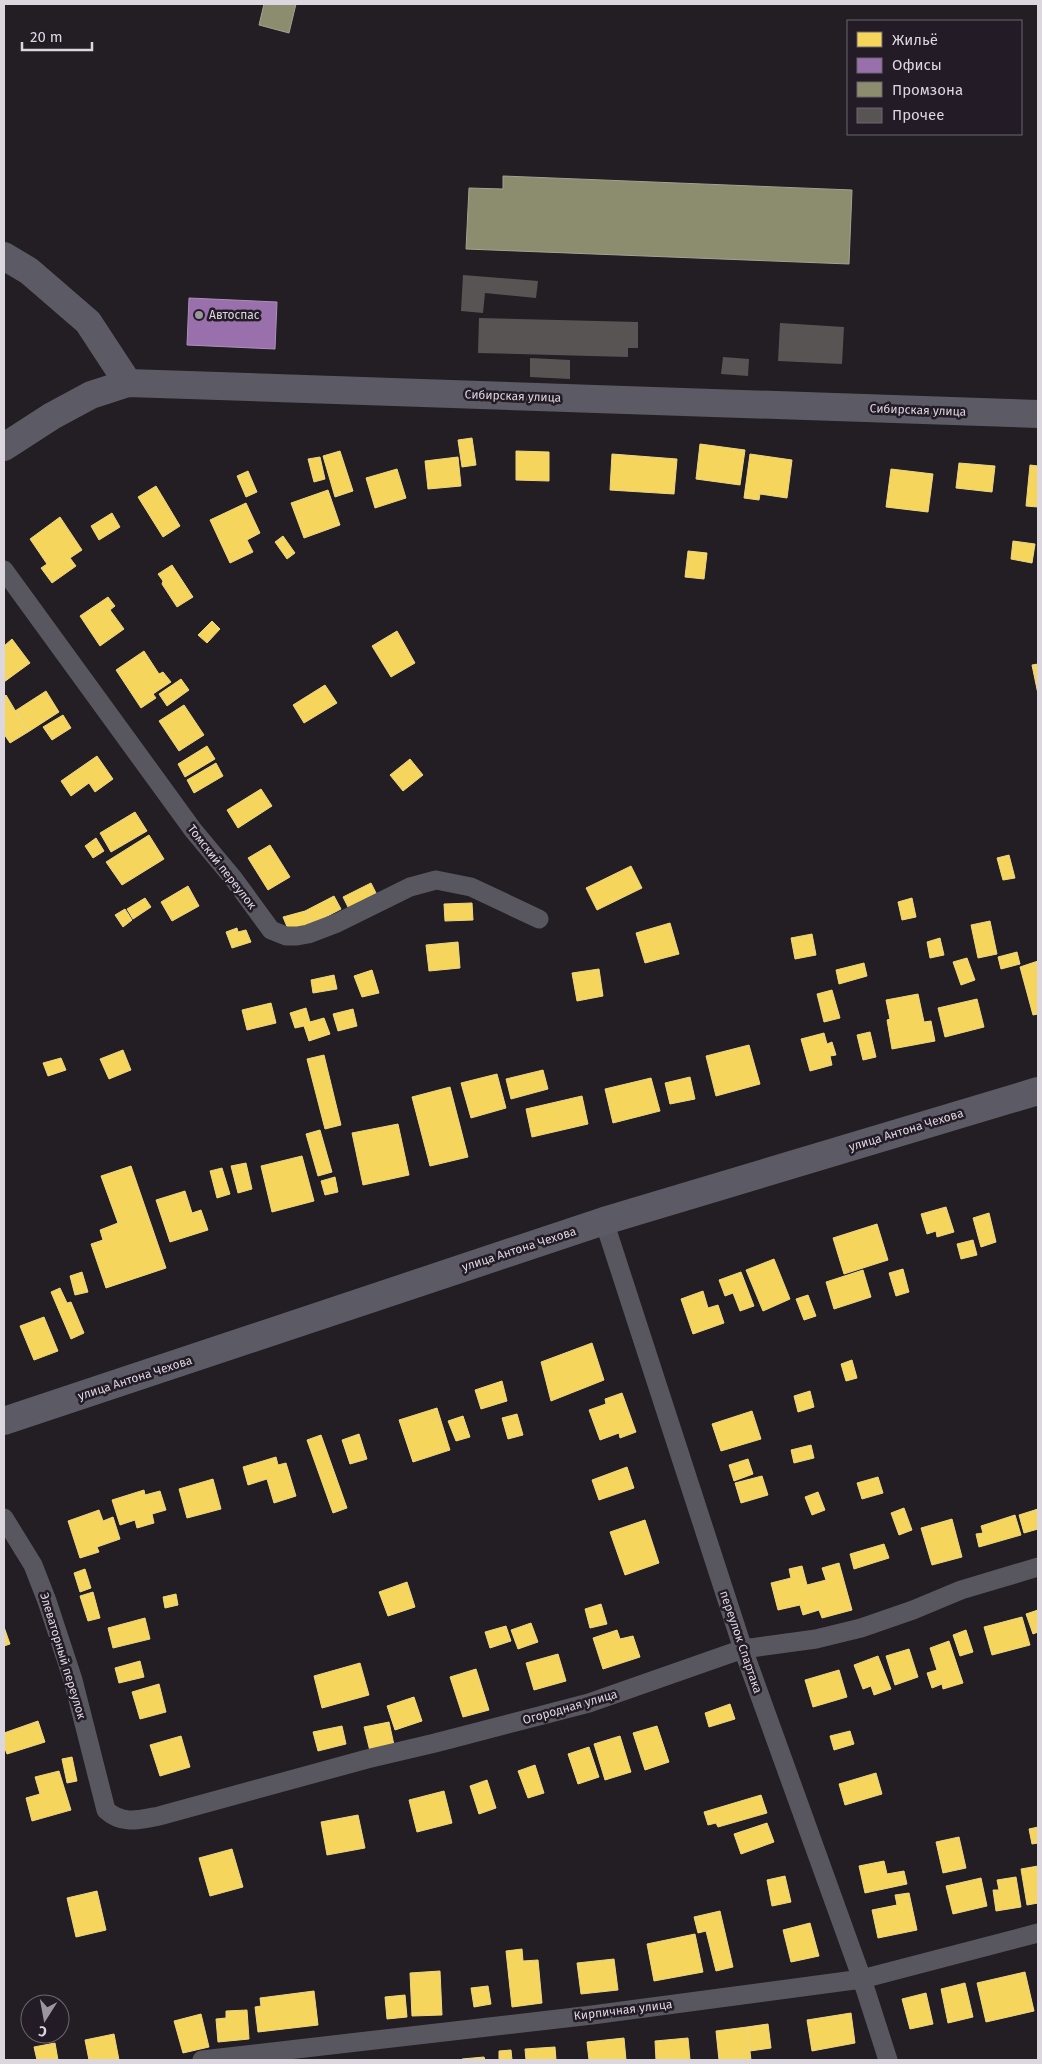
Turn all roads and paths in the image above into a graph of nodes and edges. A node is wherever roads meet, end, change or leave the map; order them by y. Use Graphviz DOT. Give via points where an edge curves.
graph roads {
  1 [pos="4,256"];
  2 [pos="128,384"];
  3 [pos="1038,414"];
  4 [pos="4,447"];
  5 [pos="4,570"];
  6 [pos="539,919"];
  7 [pos="1038,1091"];
  8 [pos="604,1221"];
  9 [pos="4,1421"];
  10 [pos="4,1518"];
  11 [pos="1038,1567"];
  12 [pos="742,1649"];
  13 [pos="103,1803"];
  14 [pos="1038,1933"];
  15 [pos="862,1979"];
  16 [pos="202,2060"];
  17 [pos="888,2060"];
  1 -- 2 [label="street" via="29,270 88,322"];
  2 -- 3 [label="street, Сибирская улица"];
  2 -- 4 [label="street, Сибирская улица" via="91,395"];
  5 -- 6 [label="street, Томский переулок" via="193,830 234,878 271,930 286,936 308,934 410,887 436,880 471,887"];
  7 -- 8 [label="street, улица Антона Чехова"];
  8 -- 9 [label="street, улица Антона Чехова"];
  8 -- 12 [label="street, переулок Спартака"];
  10 -- 13 [label="street, Элеваторный переулок" via="32,1565 47,1601 73,1680"];
  11 -- 12 [label="street, Огородная улица" via="961,1590 861,1628 816,1639"];
  12 -- 13 [label="street, Огородная улица" via="589,1703 368,1758 159,1816 118,1820"];
  12 -- 15 [label="street, переулок Спартака"];
  14 -- 15 [label="street, Кирпичная улица"];
  15 -- 16 [label="street, Кирпичная улица" via="592,2015"];
  15 -- 17 [label="street, переулок Спартака"];
}
